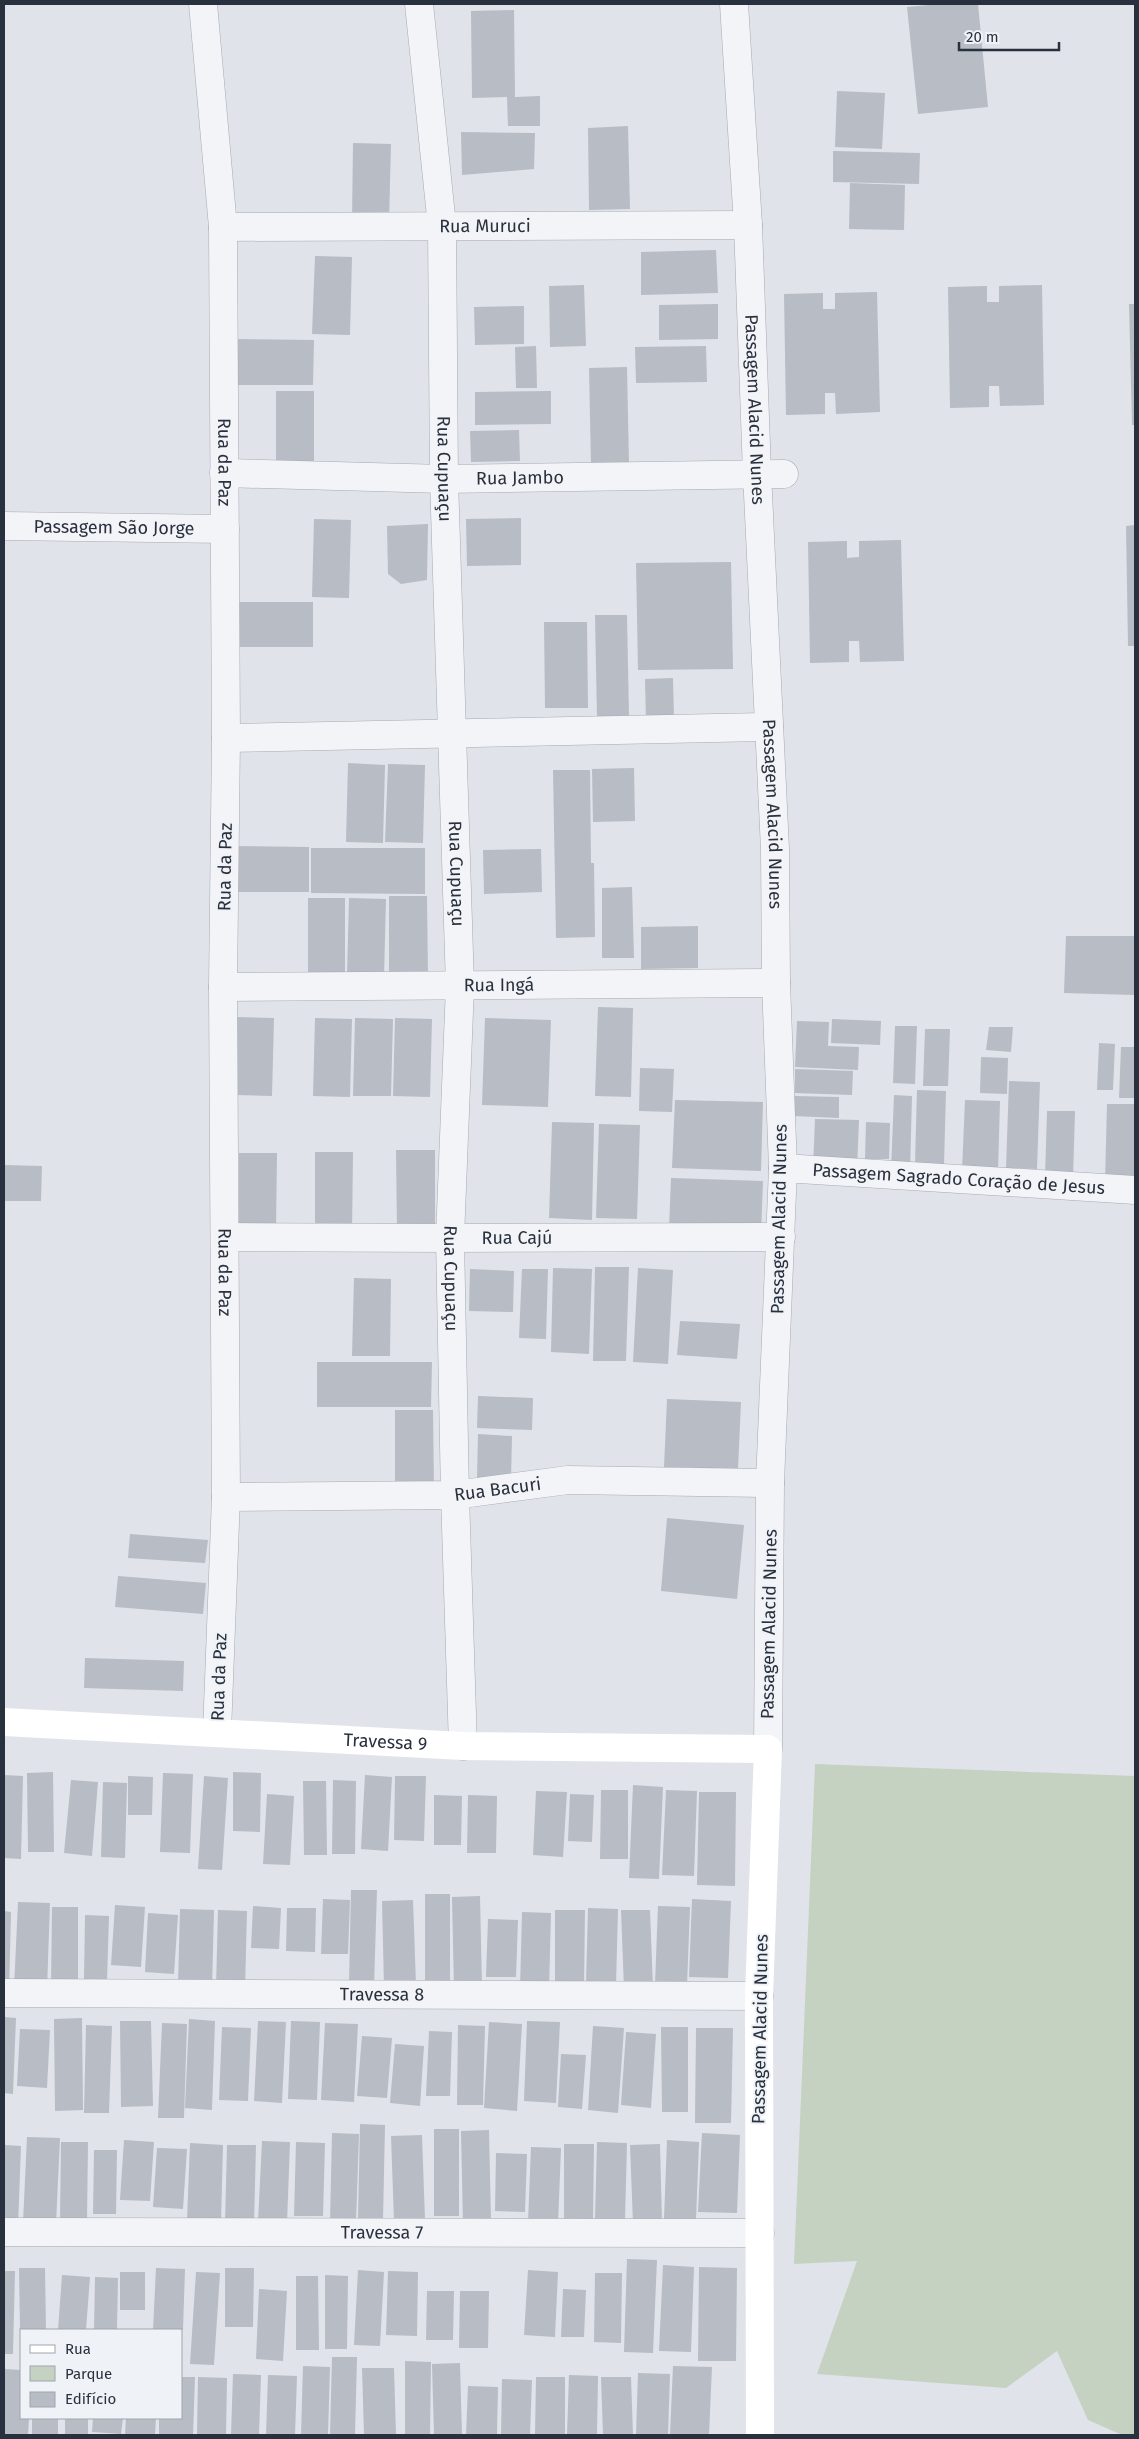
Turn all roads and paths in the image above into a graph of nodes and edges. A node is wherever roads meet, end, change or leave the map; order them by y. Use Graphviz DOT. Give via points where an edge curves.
graph roads {
  1 [pos="203,4"];
  2 [pos="419,4"];
  3 [pos="734,4"];
  4 [pos="748,224"];
  5 [pos="442,226"];
  6 [pos="223,227"];
  7 [pos="224,473"];
  8 [pos="757,473"];
  9 [pos="784,474"];
  10 [pos="444,479"];
  11 [pos="4,526"];
  12 [pos="225,530"];
  13 [pos="769,727"];
  14 [pos="453,733"];
  15 [pos="226,738"];
  16 [pos="776,983"];
  17 [pos="460,986"];
  18 [pos="223,987"];
  19 [pos="782,1168"];
  20 [pos="1135,1190"];
  21 [pos="225,1237"];
  22 [pos="781,1237"];
  23 [pos="450,1238"];
  24 [pos="770,1483"];
  25 [pos="455,1495"];
  26 [pos="226,1497"];
  27 [pos="4,1722"];
  28 [pos="217,1732"];
  29 [pos="463,1746"];
  30 [pos="768,1749"];
  31 [pos="4,1993"];
  32 [pos="759,1996"];
  33 [pos="4,2232"];
  34 [pos="760,2233"];
  35 [pos="760,2435"];
  1 -- 6 [label="street, Rua da Paz"];
  2 -- 5 [label="street, Rua Cupuaçu"];
  3 -- 4 [label="street, Passagem Alacid Nunes"];
  4 -- 5 [label="street, Rua Muruci"];
  4 -- 8 [label="street, Passagem Alacid Nunes"];
  5 -- 6 [label="street, Rua Muruci"];
  5 -- 10 [label="street, Rua Cupuaçu"];
  6 -- 7 [label="street, Rua da Paz"];
  7 -- 10 [label="street, Rua Jambo"];
  7 -- 12 [label="street, Rua da Paz"];
  8 -- 9 [label="street, Rua Jambo"];
  8 -- 10 [label="street, Rua Jambo"];
  8 -- 13 [label="street, Passagem Alacid Nunes"];
  10 -- 14 [label="street, Rua Cupuaçu"];
  11 -- 12 [label="street, Passagem São Jorge"];
  12 -- 15 [label="street, Rua da Paz"];
  13 -- 14 [label="street"];
  13 -- 16 [label="street, Passagem Alacid Nunes" via="775,849"];
  14 -- 15 [label="street"];
  14 -- 17 [label="street, Rua Cupuaçu"];
  15 -- 18 [label="street, Rua da Paz"];
  16 -- 17 [label="street, Rua Ingá"];
  16 -- 19 [label="street, Passagem Alacid Nunes"];
  17 -- 18 [label="street, Rua Ingá"];
  17 -- 23 [label="street, Rua Cupuaçu"];
  18 -- 21 [label="street, Rua da Paz"];
  19 -- 20 [label="street, Passagem Sagrado Coração de Jesus"];
  19 -- 22 [label="street, Passagem Alacid Nunes"];
  21 -- 23 [label="street, Rua Cajú"];
  21 -- 26 [label="street, Rua da Paz"];
  22 -- 23 [label="street, Rua Cajú"];
  22 -- 24 [label="street, Passagem Alacid Nunes"];
  23 -- 25 [label="street, Rua Cupuaçu"];
  24 -- 25 [label="street, Rua Bacuri" via="568,1480"];
  24 -- 30 [label="street, Passagem Alacid Nunes"];
  25 -- 26 [label="street, Rua Bacuri"];
  25 -- 29 [label="street, Rua Cupuaçu"];
  26 -- 28 [label="street, Rua da Paz"];
  27 -- 28 [label="street, Travessa 9"];
  28 -- 29 [label="street, Travessa 9"];
  29 -- 30 [label="street, Travessa 9"];
  30 -- 32 [label="street, Passagem Alacid Nunes"];
  31 -- 32 [label="street, Travessa 8"];
  32 -- 34 [label="street, Passagem Alacid Nunes"];
  33 -- 34 [label="street, Travessa 7"];
  34 -- 35 [label="street, Passagem Alacid Nunes"];
}
